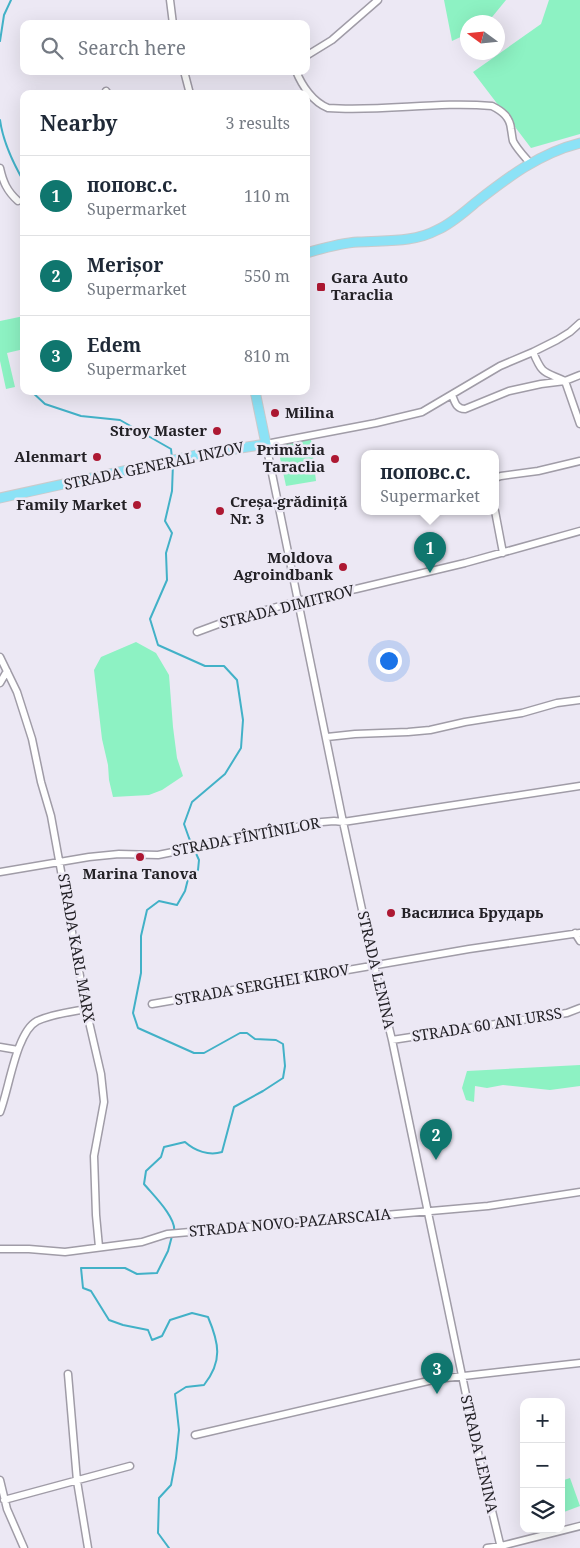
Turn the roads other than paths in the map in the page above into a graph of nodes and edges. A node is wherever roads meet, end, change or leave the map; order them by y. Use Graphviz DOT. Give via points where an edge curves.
graph roads {
  1 [pos="170,0"];
  2 [pos="378,0"];
  3 [pos="172,20"];
  4 [pos="310,54"];
  5 [pos="185,75"];
  6 [pos="298,75"];
  7 [pos="189,90"];
  8 [pos="307,90"];
  9 [pos="310,94"];
  10 [pos="580,143"];
  11 [pos="530,163"];
  12 [pos="0,168"];
  13 [pos="18,201"];
  14 [pos="310,252"];
  15 [pos="580,322"];
  16 [pos="533,352"];
  17 [pos="580,375"];
  18 [pos="565,382"];
  19 [pos="256,395"];
  20 [pos="452,395"];
  21 [pos="580,424"];
  22 [pos="266,444"];
  23 [pos="580,461"];
  24 [pos="499,477"];
  25 [pos="0,498"];
  26 [pos="496,515"];
  27 [pos="580,531"];
  28 [pos="503,553"];
  29 [pos="298,601"];
  30 [pos="197,632"];
  31 [pos="0,657"];
  32 [pos="7,671"];
  33 [pos="0,683"];
  34 [pos="580,700"];
  35 [pos="327,736"];
  36 [pos="580,786"];
  37 [pos="343,822"];
  38 [pos="60,862"];
  39 [pos="0,872"];
  40 [pos="578,933"];
  41 [pos="580,941"];
  42 [pos="374,966"];
  43 [pos="152,1004"];
  44 [pos="580,1008"];
  45 [pos="86,1009"];
  46 [pos="392,1040"];
  47 [pos="0,1047"];
  48 [pos="18,1050"];
  49 [pos="0,1112"];
  50 [pos="580,1192"];
  51 [pos="427,1212"];
  52 [pos="99,1247"];
  53 [pos="0,1248"];
  54 [pos="580,1363"];
  55 [pos="68,1374"];
  56 [pos="462,1376"];
  57 [pos="196,1435"];
  58 [pos="130,1466"];
  59 [pos="0,1480"];
  60 [pos="77,1481"];
  61 [pos="4,1500"];
  62 [pos="580,1526"];
  63 [pos="501,1547"];
  64 [pos="24,1548"];
  65 [pos="88,1548"];
  66 [pos="487,1548"];
  1 -- 3 [label="street"];
  2 -- 4 [label="street" via="332,40"];
  5 -- 7 [label="street"];
  6 -- 8 [label="street"];
  9 -- 11 [label="street" via="321,106 328,108 492,106 506,116 516,146"];
  10 -- 11 [label="main road" via="558,149"];
  11 -- 14 [label="main road" via="439,230 410,239 340,244"];
  12 -- 13 [label="street" via="4,183"];
  15 -- 16 [label="street, STRADA GENERAL INZOV" via="570,332"];
  16 -- 18 [label="street" via="546,374"];
  16 -- 20 [label="street, STRADA GENERAL INZOV" via="500,366"];
  17 -- 18 [label="street"];
  18 -- 20 [label="street" via="509,391 465,409 457,407"];
  18 -- 21 [label="street"];
  19 -- 22 [label="main road, STRADA LENINA"];
  20 -- 22 [label="street, STRADA GENERAL INZOV" via="415,415"];
  22 -- 25 [label="main road, STRADA GENERAL INZOV"];
  22 -- 29 [label="street, STRADA LENINA"];
  23 -- 24 [label="street"];
  26 -- 28 [label="street"];
  27 -- 28 [label="street, STRADA DIMITROV"];
  28 -- 29 [label="street, STRADA DIMITROV" via="356,590"];
  29 -- 30 [label="street, STRADA DIMITROV"];
  29 -- 35 [label="street, STRADA LENINA"];
  31 -- 32 [label="street, STRADA KARL MARX"];
  32 -- 33 [label="street"];
  32 -- 38 [label="street, STRADA KARL MARX" via="32,739"];
  34 -- 35 [label="street" via="430,730"];
  35 -- 37 [label="street, STRADA LENINA"];
  36 -- 37 [label="street, STRADA FÎNTÎNILOR"];
  37 -- 38 [label="street, STRADA FÎNTÎNILOR" via="322,822 158,855 120,854"];
  37 -- 42 [label="street, STRADA LENINA"];
  38 -- 39 [label="street, STRADA FÎNTÎNILOR"];
  38 -- 45 [label="street, STRADA KARL MARX"];
  40 -- 41 [label="street"];
  40 -- 42 [label="street, STRADA SERGHEI KIROV"];
  42 -- 43 [label="street, STRADA SERGHEI KIROV"];
  42 -- 46 [label="street, STRADA LENINA"];
  44 -- 46 [label="street, STRADA 60 ANI URSS" via="567,1013"];
  45 -- 48 [label="street" via="37,1022 29,1028"];
  45 -- 52 [label="street, STRADA KARL MARX" via="104,1094 94,1156"];
  46 -- 51 [label="street, STRADA LENINA"];
  47 -- 48 [label="street"];
  48 -- 49 [label="street"];
  50 -- 51 [label="street, STRADA NOVO-PAZARSCAIA"];
  51 -- 52 [label="street, STRADA NOVO-PAZARSCAIA" via="167,1234 142,1242"];
  51 -- 56 [label="street, STRADA LENINA"];
  52 -- 53 [label="street, STRADA NOVO-PAZARSCAIA" via="65,1252"];
  54 -- 56 [label="street"];
  55 -- 60 [label="street"];
  56 -- 57 [label="street"];
  56 -- 63 [label="street, STRADA LENINA"];
  58 -- 60 [label="street"];
  59 -- 61 [label="street"];
  60 -- 61 [label="street"];
  60 -- 65 [label="street"];
  61 -- 64 [label="street"];
  62 -- 63 [label="street"];
  63 -- 66 [label="street"];
}
